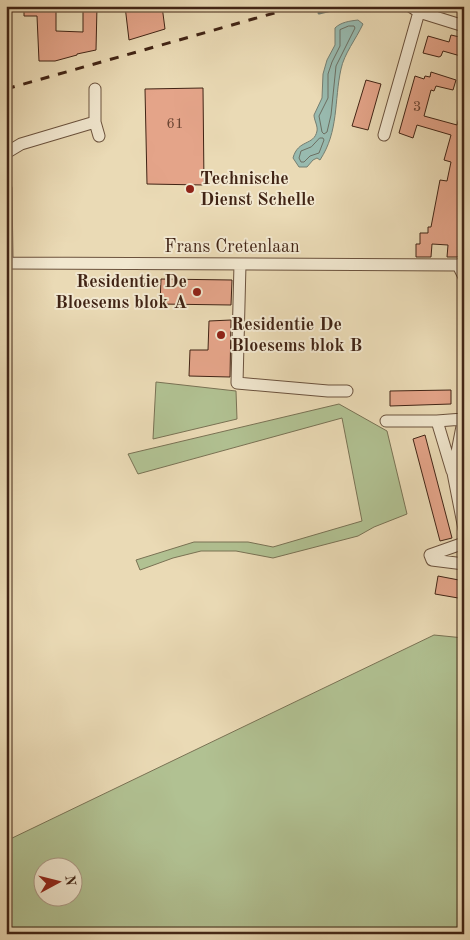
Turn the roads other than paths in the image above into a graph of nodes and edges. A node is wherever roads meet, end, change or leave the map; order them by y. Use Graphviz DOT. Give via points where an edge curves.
graph roads {
  1 [pos="415,9"];
  2 [pos="464,26"];
  3 [pos="95,89"];
  4 [pos="95,122"];
  5 [pos="384,135"];
  6 [pos="99,136"];
  7 [pos="6,153"];
  8 [pos="6,188"];
  9 [pos="7,263"];
  10 [pos="240,264"];
  11 [pos="461,264"];
  12 [pos="464,277"];
  13 [pos="347,391"];
  14 [pos="464,417"];
  15 [pos="386,421"];
  16 [pos="437,421"];
  17 [pos="453,473"];
  18 [pos="464,529"];
  19 [pos="464,543"];
  20 [pos="464,564"];
  1 -- 2 [label="street"];
  1 -- 5 [label="street"];
  3 -- 4 [label="street"];
  4 -- 6 [label="street"];
  4 -- 7 [label="street" via="20,144"];
  8 -- 9 [label="street"];
  9 -- 10 [label="street, Frans Cretenlaan"];
  10 -- 11 [label="street, Frans Cretenlaan"];
  10 -- 13 [label="street" via="237,383"];
  11 -- 12 [label="street"];
  14 -- 16 [label="street"];
  14 -- 17 [label="street"];
  15 -- 16 [label="street"];
  16 -- 17 [label="street"];
  17 -- 18 [label="street"];
  19 -- 20 [label="street" via="430,555 432,560"];
}
